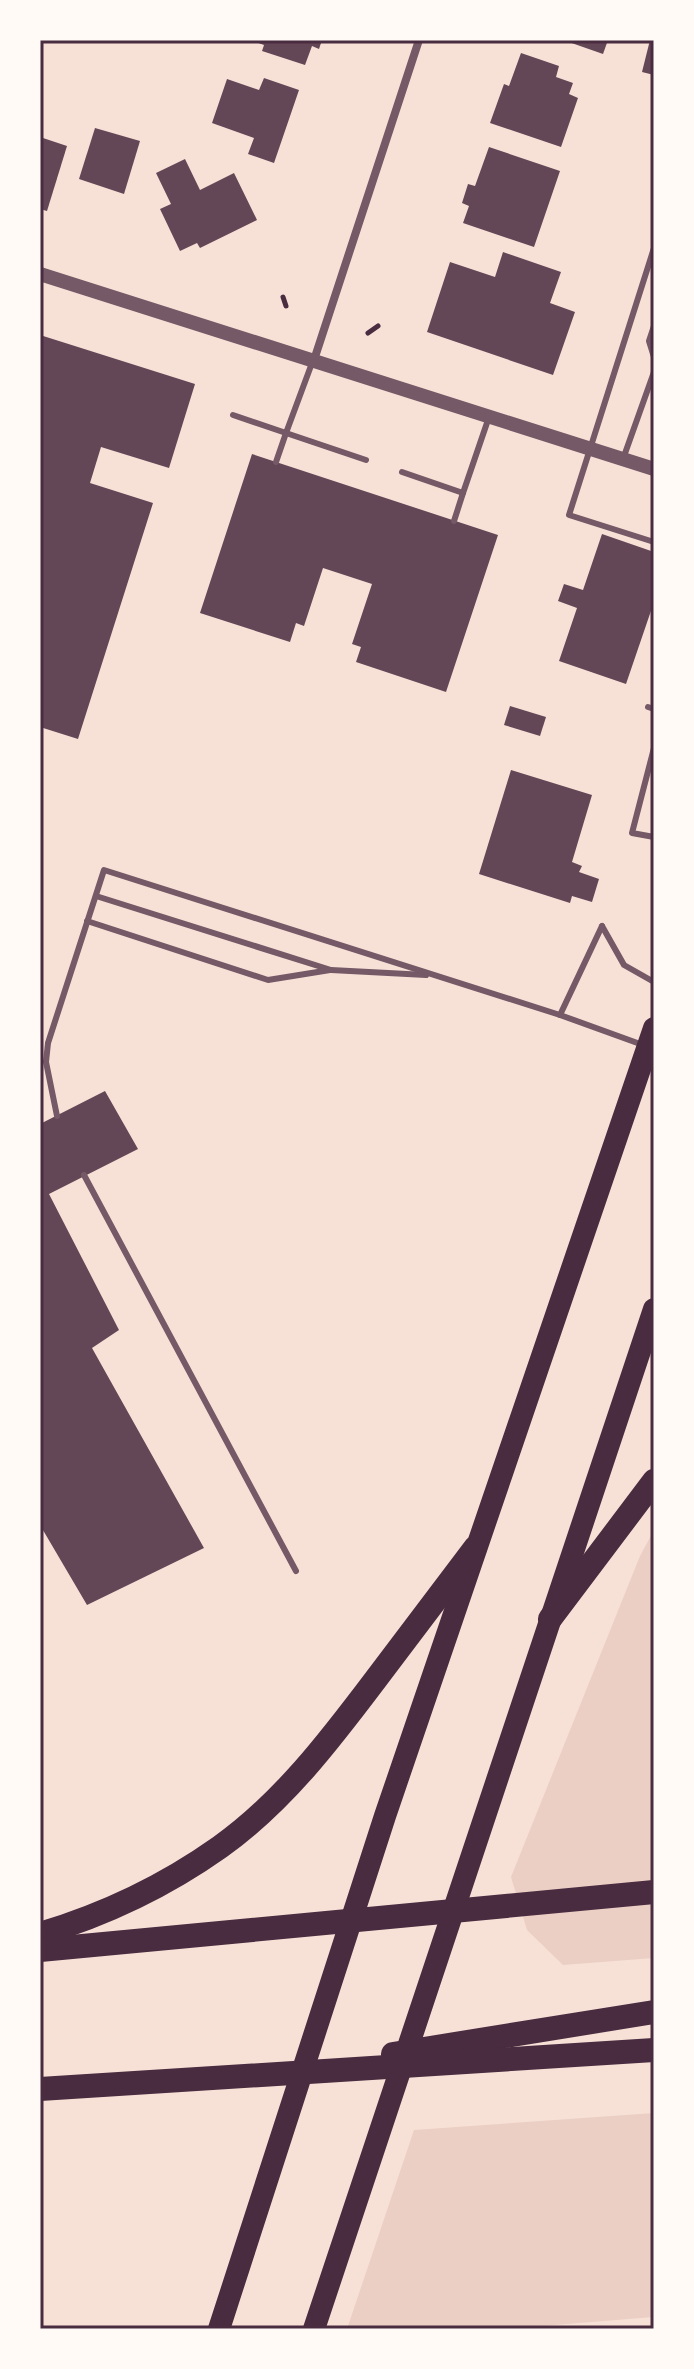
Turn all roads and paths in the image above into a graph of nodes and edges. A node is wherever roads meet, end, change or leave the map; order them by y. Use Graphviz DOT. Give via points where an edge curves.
graph roads {
  1 [pos="419,40"];
  2 [pos="654,248"];
  3 [pos="40,274"];
  4 [pos="283,297"];
  5 [pos="286,306"];
  6 [pos="378,326"];
  7 [pos="654,326"];
  8 [pos="368,333"];
  9 [pos="654,357"];
  10 [pos="314,360"];
  11 [pos="654,372"];
  12 [pos="233,415"];
  13 [pos="489,416"];
  14 [pos="286,433"];
  15 [pos="589,447"];
  16 [pos="623,459"];
  17 [pos="366,460"];
  18 [pos="276,462"];
  19 [pos="654,469"];
  20 [pos="402,472"];
  21 [pos="463,493"];
  22 [pos="454,521"];
  23 [pos="654,542"];
  24 [pos="654,748"];
  25 [pos="654,837"];
  26 [pos="96,896"];
  27 [pos="87,921"];
  28 [pos="331,970"];
  29 [pos="438,976"];
  30 [pos="654,982"];
  31 [pos="560,1015"];
  32 [pos="652,1041"];
  33 [pos="57,1116"];
  34 [pos="84,1175"];
  35 [pos="654,1309"];
  36 [pos="654,1481"];
  37 [pos="475,1548"];
  38 [pos="296,1571"];
  39 [pos="550,1619"];
  40 [pos="654,1892"];
  41 [pos="40,1934"];
  42 [pos="40,1950"];
  43 [pos="654,2012"];
  44 [pos="654,2050"];
  45 [pos="454,2054"];
  46 [pos="40,2089"];
  47 [pos="219,2329"];
  48 [pos="314,2329"];
  1 -- 10 [label="street"];
  2 -- 15 [label="lane"];
  3 -- 10 [label="street"];
  4 -- 5 [label="path"];
  6 -- 8 [label="path"];
  7 -- 9 [label="lane" via="649,341"];
  10 -- 13 [label="street"];
  10 -- 14 [label="lane"];
  11 -- 16 [label="lane"];
  12 -- 14 [label="lane"];
  13 -- 15 [label="street"];
  13 -- 21 [label="lane"];
  14 -- 17 [label="lane"];
  14 -- 18 [label="lane"];
  15 -- 16 [label="street"];
  15 -- 23 [label="lane" via="569,515"];
  16 -- 19 [label="street"];
  20 -- 21 [label="lane"];
  21 -- 22 [label="lane"];
  24 -- 25 [label="lane" via="632,833"];
  26 -- 27 [label="lane"];
  26 -- 28 [label="lane"];
  26 -- 29 [label="lane" via="104,870"];
  27 -- 28 [label="lane" via="268,980"];
  27 -- 33 [label="lane" via="53,1022 46,1062"];
  28 -- 29 [label="lane"];
  29 -- 31 [label="lane"];
  30 -- 31 [label="lane" via="624,965 602,926"];
  31 -- 32 [label="lane"];
  32 -- 37 [label="highway"];
  34 -- 38 [label="lane"];
  35 -- 39 [label="highway"];
  36 -- 39 [label="highway"];
  37 -- 41 [label="highway" via="329,1742 253,1820 151,1890"];
  37 -- 47 [label="highway"];
  39 -- 48 [label="highway"];
  40 -- 42 [label="highway"];
  43 -- 45 [label="highway"];
  44 -- 45 [label="highway"];
  45 -- 46 [label="highway" via="280,2073"];
}
